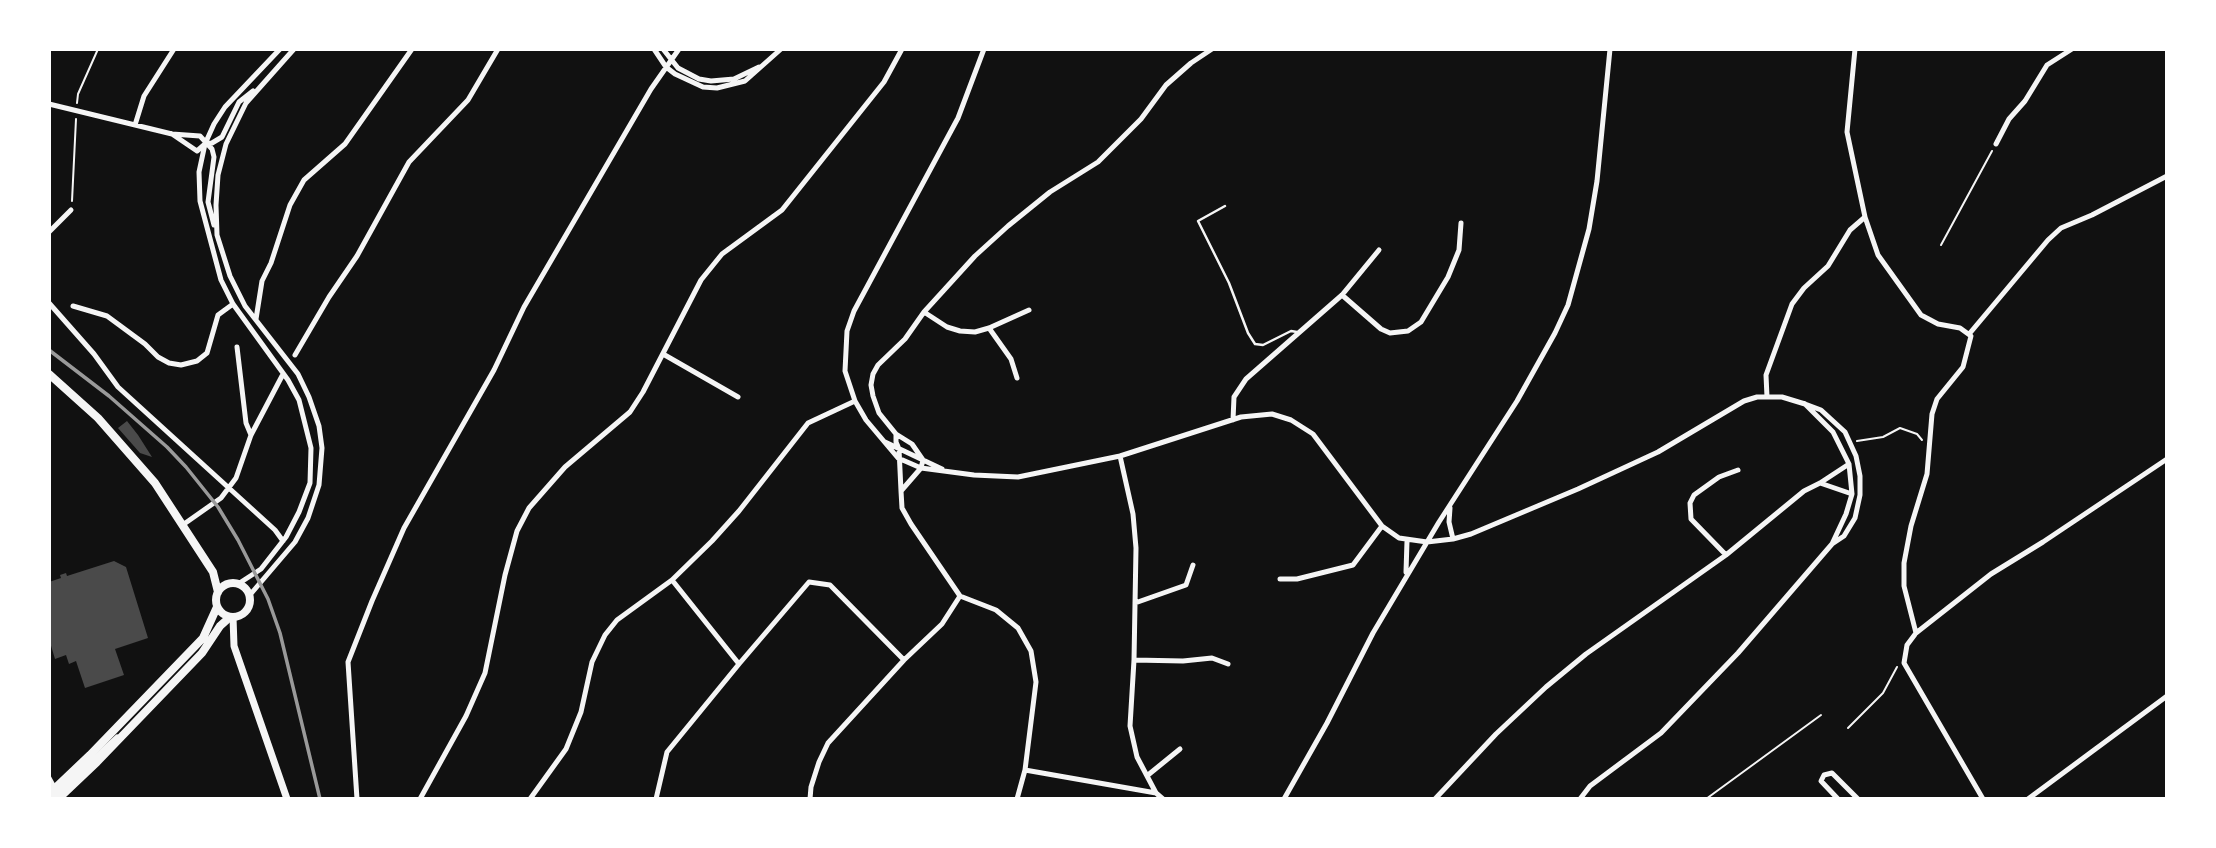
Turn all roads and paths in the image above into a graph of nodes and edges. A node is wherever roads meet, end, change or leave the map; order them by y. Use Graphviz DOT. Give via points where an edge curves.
graph roads {
  1 [pos="98,49"];
  2 [pos="174,49"];
  3 [pos="280,49"];
  4 [pos="294,49"];
  5 [pos="412,49"];
  6 [pos="498,49"];
  7 [pos="654,49"];
  8 [pos="663,49"];
  9 [pos="679,49"];
  10 [pos="781,49"];
  11 [pos="901,49"];
  12 [pos="985,49"];
  13 [pos="1212,49"];
  14 [pos="1611,49"];
  15 [pos="1855,49"];
  16 [pos="2072,49"];
  17 [pos="671,59"];
  18 [pos="762,66"];
  19 [pos="666,67"];
  20 [pos="263,82"];
  21 [pos="49,104"];
  22 [pos="77,111"];
  23 [pos="135,125"];
  24 [pos="172,134"];
  25 [pos="205,144"];
  26 [pos="1996,144"];
  27 [pos="2167,176"];
  28 [pos="1225,206"];
  29 [pos="71,210"];
  30 [pos="1865,217"];
  31 [pos="1461,223"];
  32 [pos="49,232"];
  33 [pos="217,235"];
  34 [pos="1941,245"];
  35 [pos="1379,250"];
  36 [pos="1342,295"];
  37 [pos="49,303"];
  38 [pos="233,304"];
  39 [pos="73,306"];
  40 [pos="1028,310"];
  41 [pos="924,312"];
  42 [pos="256,319"];
  43 [pos="989,328"];
  44 [pos="1301,333"];
  45 [pos="1970,333"];
  46 [pos="237,347"];
  47 [pos="663,354"];
  48 [pos="295,355"];
  49 [pos="49,374"];
  50 [pos="282,376"];
  51 [pos="1017,378"];
  52 [pos="738,397"];
  53 [pos="1767,397"];
  54 [pos="855,401"];
  55 [pos="1805,404"];
  56 [pos="1233,420"];
  57 [pos="251,435"];
  58 [pos="896,435"];
  59 [pos="882,441"];
  60 [pos="1849,442"];
  61 [pos="1928,447"];
  62 [pos="899,449"];
  63 [pos="1121,456"];
  64 [pos="898,458"];
  65 [pos="2167,459"];
  66 [pos="923,460"];
  67 [pos="1849,464"];
  68 [pos="921,468"];
  69 [pos="1738,470"];
  70 [pos="948,471"];
  71 [pos="1820,483"];
  72 [pos="229,488"];
  73 [pos="901,491"];
  74 [pos="1852,495"];
  75 [pos="1450,506"];
  76 [pos="184,524"];
  77 [pos="1382,526"];
  78 [pos="1453,539"];
  79 [pos="283,541"];
  80 [pos="1410,541"];
  81 [pos="1427,542"];
  82 [pos="1832,544"];
  83 [pos="1727,555"];
  84 [pos="1192,565"];
  85 [pos="213,572"];
  86 [pos="1406,575"];
  87 [pos="1280,579"];
  88 [pos="672,580"];
  89 [pos="228,584"];
  90 [pos="238,584"];
  91 [pos="218,592"];
  92 [pos="249,596"];
  93 [pos="960,596"];
  94 [pos="1135,603"];
  95 [pos="218,607"];
  96 [pos="231,617"];
  97 [pos="1916,633"];
  98 [pos="904,660"];
  99 [pos="1134,660"];
  100 [pos="1904,663"];
  101 [pos="739,664"];
  102 [pos="1228,664"];
  103 [pos="2167,696"];
  104 [pos="1821,715"];
  105 [pos="1848,728"];
  106 [pos="1180,749"];
  107 [pos="1025,770"];
  108 [pos="1147,775"];
  109 [pos="49,778"];
  110 [pos="1156,793"];
  111 [pos="54,795"];
  112 [pos="287,799"];
  113 [pos="357,799"];
  114 [pos="420,799"];
  115 [pos="530,799"];
  116 [pos="656,799"];
  117 [pos="810,799"];
  118 [pos="1016,799"];
  119 [pos="1163,799"];
  120 [pos="1284,799"];
  121 [pos="1435,799"];
  122 [pos="1580,799"];
  123 [pos="1706,799"];
  124 [pos="1838,799"];
  125 [pos="1858,799"];
  126 [pos="1983,799"];
  127 [pos="2028,799"];
  1 -- 22 [label="path" via="78,94"];
  2 -- 23 [label="street" via="144,96"];
  3 -- 25 [label="street" via="225,107"];
  4 -- 20 [label="street"];
  5 -- 42 [label="street" via="345,144 304,180 262,281"];
  6 -- 48 [label="street" via="468,100 409,162"];
  7 -- 19 [label="street"];
  8 -- 17 [label="street"];
  9 -- 17 [label="street"];
  10 -- 18 [label="street"];
  11 -- 47 [label="street" via="884,82 782,210 722,254 701,279"];
  12 -- 54 [label="street" via="958,118 847,331 845,371"];
  13 -- 41 [label="street" via="1166,85 1141,119 1098,162 1050,192 975,256"];
  14 -- 75 [label="street" via="1591,217 1567,305 1517,401"];
  15 -- 30 [label="street" via="1847,132"];
  16 -- 26 [label="street" via="2047,65"];
  17 -- 18 [label="street" via="688,74 711,81 734,79"];
  17 -- 19 [label="street"];
  18 -- 19 [label="street" via="745,81 717,88 688,82"];
  19 -- 113 [label="street" via="524,307 494,370 404,528 372,601 348,662"];
  20 -- 25 [label="street" via="239,102 222,136"];
  20 -- 33 [label="street" via="246,103 226,144 218,175"];
  21 -- 22 [label="street"];
  22 -- 23 [label="street"];
  22 -- 29 [label="path"];
  23 -- 24 [label="street"];
  24 -- 25 [label="street" via="200,136"];
  24 -- 25 [label="street" via="197,151"];
  25 -- 33 [label="street" via="214,157 208,202"];
  25 -- 38 [label="street" via="199,172 200,201 213,257"];
  26 -- 34 [label="path"];
  27 -- 45 [label="street" via="2061,228"];
  28 -- 44 [label="lane" via="1198,220 1248,333 1255,344 1263,345 1291,331"];
  29 -- 32 [label="street"];
  30 -- 45 [label="street" via="1878,255 1921,315"];
  30 -- 53 [label="street" via="1793,304 1766,375"];
  31 -- 36 [label="street" via="1459,250 1448,276 1421,322 1408,331 1381,329"];
  33 -- 42 [label="street" via="230,276"];
  35 -- 36 [label="street"];
  36 -- 44 [label="street"];
  37 -- 72 [label="street" via="118,387"];
  38 -- 39 [label="street" via="218,315 207,353 181,365 158,357 107,316"];
  38 -- 79 [label="street" via="288,380 308,428 310,483"];
  40 -- 43 [label="street"];
  41 -- 43 [label="street" via="960,331"];
  41 -- 58 [label="street" via="873,374 876,404"];
  42 -- 92 [label="street" via="298,374 309,397 319,426 322,468 314,505 295,542"];
  43 -- 51 [label="street" via="1011,359"];
  44 -- 56 [label="street" via="1246,380 1234,397"];
  45 -- 61 [label="street" via="1963,367 1937,400"];
  46 -- 57 [label="street"];
  47 -- 52 [label="street"];
  47 -- 114 [label="street" via="629,412 565,467 529,508 517,531 505,575 485,673"];
  49 -- 76 [label="main road" via="116,438"];
  50 -- 57 [label="street"];
  53 -- 55 [label="street"];
  53 -- 78 [label="street" via="1727,409 1625,468"];
  54 -- 59 [label="street"];
  54 -- 88 [label="street" via="808,423 739,511"];
  55 -- 60 [label="street" via="1831,418"];
  55 -- 67 [label="street" via="1833,432"];
  56 -- 63 [label="street"];
  56 -- 77 [label="street" via="1272,414 1301,426 1325,449"];
  57 -- 72 [label="street"];
  58 -- 62 [label="street"];
  58 -- 66 [label="street" via="912,444"];
  59 -- 62 [label="street"];
  59 -- 64 [label="street"];
  60 -- 61 [label="path" via="1870,441 1900,428 1917,434"];
  60 -- 82 [label="street" via="1856,456 1860,495 1855,518 1844,536"];
  61 -- 97 [label="street" via="1927,474 1903,563 1903,586"];
  62 -- 64 [label="street"];
  62 -- 66 [label="street"];
  63 -- 70 [label="street" via="1018,477"];
  63 -- 94 [label="street" via="1133,514"];
  64 -- 68 [label="street"];
  64 -- 73 [label="street"];
  65 -- 97 [label="street" via="1991,574"];
  66 -- 68 [label="street"];
  66 -- 70 [label="street"];
  67 -- 71 [label="street"];
  67 -- 74 [label="street"];
  68 -- 70 [label="street"];
  68 -- 73 [label="street"];
  69 -- 83 [label="street" via="1719,477 1690,503 1691,519"];
  71 -- 74 [label="street"];
  71 -- 83 [label="street"];
  72 -- 76 [label="street"];
  72 -- 79 [label="street"];
  73 -- 93 [label="street" via="902,508"];
  74 -- 82 [label="street"];
  75 -- 78 [label="street"];
  75 -- 81 [label="street"];
  76 -- 85 [label="main road"];
  77 -- 80 [label="street"];
  77 -- 87 [label="street" via="1353,565"];
  78 -- 81 [label="street"];
  79 -- 90 [label="street" via="261,569"];
  80 -- 81 [label="street"];
  80 -- 86 [label="street"];
  81 -- 86 [label="street"];
  82 -- 122 [label="street" via="1661,733 1590,786"];
  83 -- 121 [label="street" via="1546,687"];
  84 -- 94 [label="street" via="1186,585"];
  85 -- 89 [label="main road"];
  85 -- 91 [label="main road"];
  86 -- 120 [label="street"];
  88 -- 101 [label="street"];
  88 -- 115 [label="street" via="617,620 605,635 592,662 581,712 566,749"];
  89 -- 90 [label="main road"];
  89 -- 91 [label="main road"];
  90 -- 92 [label="main road"];
  91 -- 95 [label="main road"];
  92 -- 96 [label="main road" via="246,611"];
  93 -- 98 [label="street" via="942,624"];
  93 -- 107 [label="street" via="996,610 1018,628 1031,651 1036,682"];
  94 -- 99 [label="street"];
  95 -- 96 [label="main road"];
  95 -- 111 [label="main road" via="203,638"];
  96 -- 111 [label="main road" via="131,727"];
  96 -- 112 [label="street" via="234,646"];
  97 -- 100 [label="street" via="1907,645"];
  98 -- 101 [label="street" via="830,585 809,582"];
  98 -- 117 [label="street" via="828,743"];
  99 -- 102 [label="street" via="1212,658"];
  99 -- 108 [label="street" via="1129,726"];
  100 -- 105 [label="path" via="1896,667 1883,693"];
  100 -- 126 [label="street"];
  101 -- 116 [label="street" via="667,752"];
  103 -- 127 [label="street"];
  104 -- 123 [label="path"];
  106 -- 108 [label="street"];
  107 -- 110 [label="street"];
  107 -- 118 [label="street"];
  108 -- 110 [label="street"];
  109 -- 111 [label="street"];
  110 -- 119 [label="street"];
  124 -- 125 [label="street" via="1821,781 1824,775 1832,773"];
}
